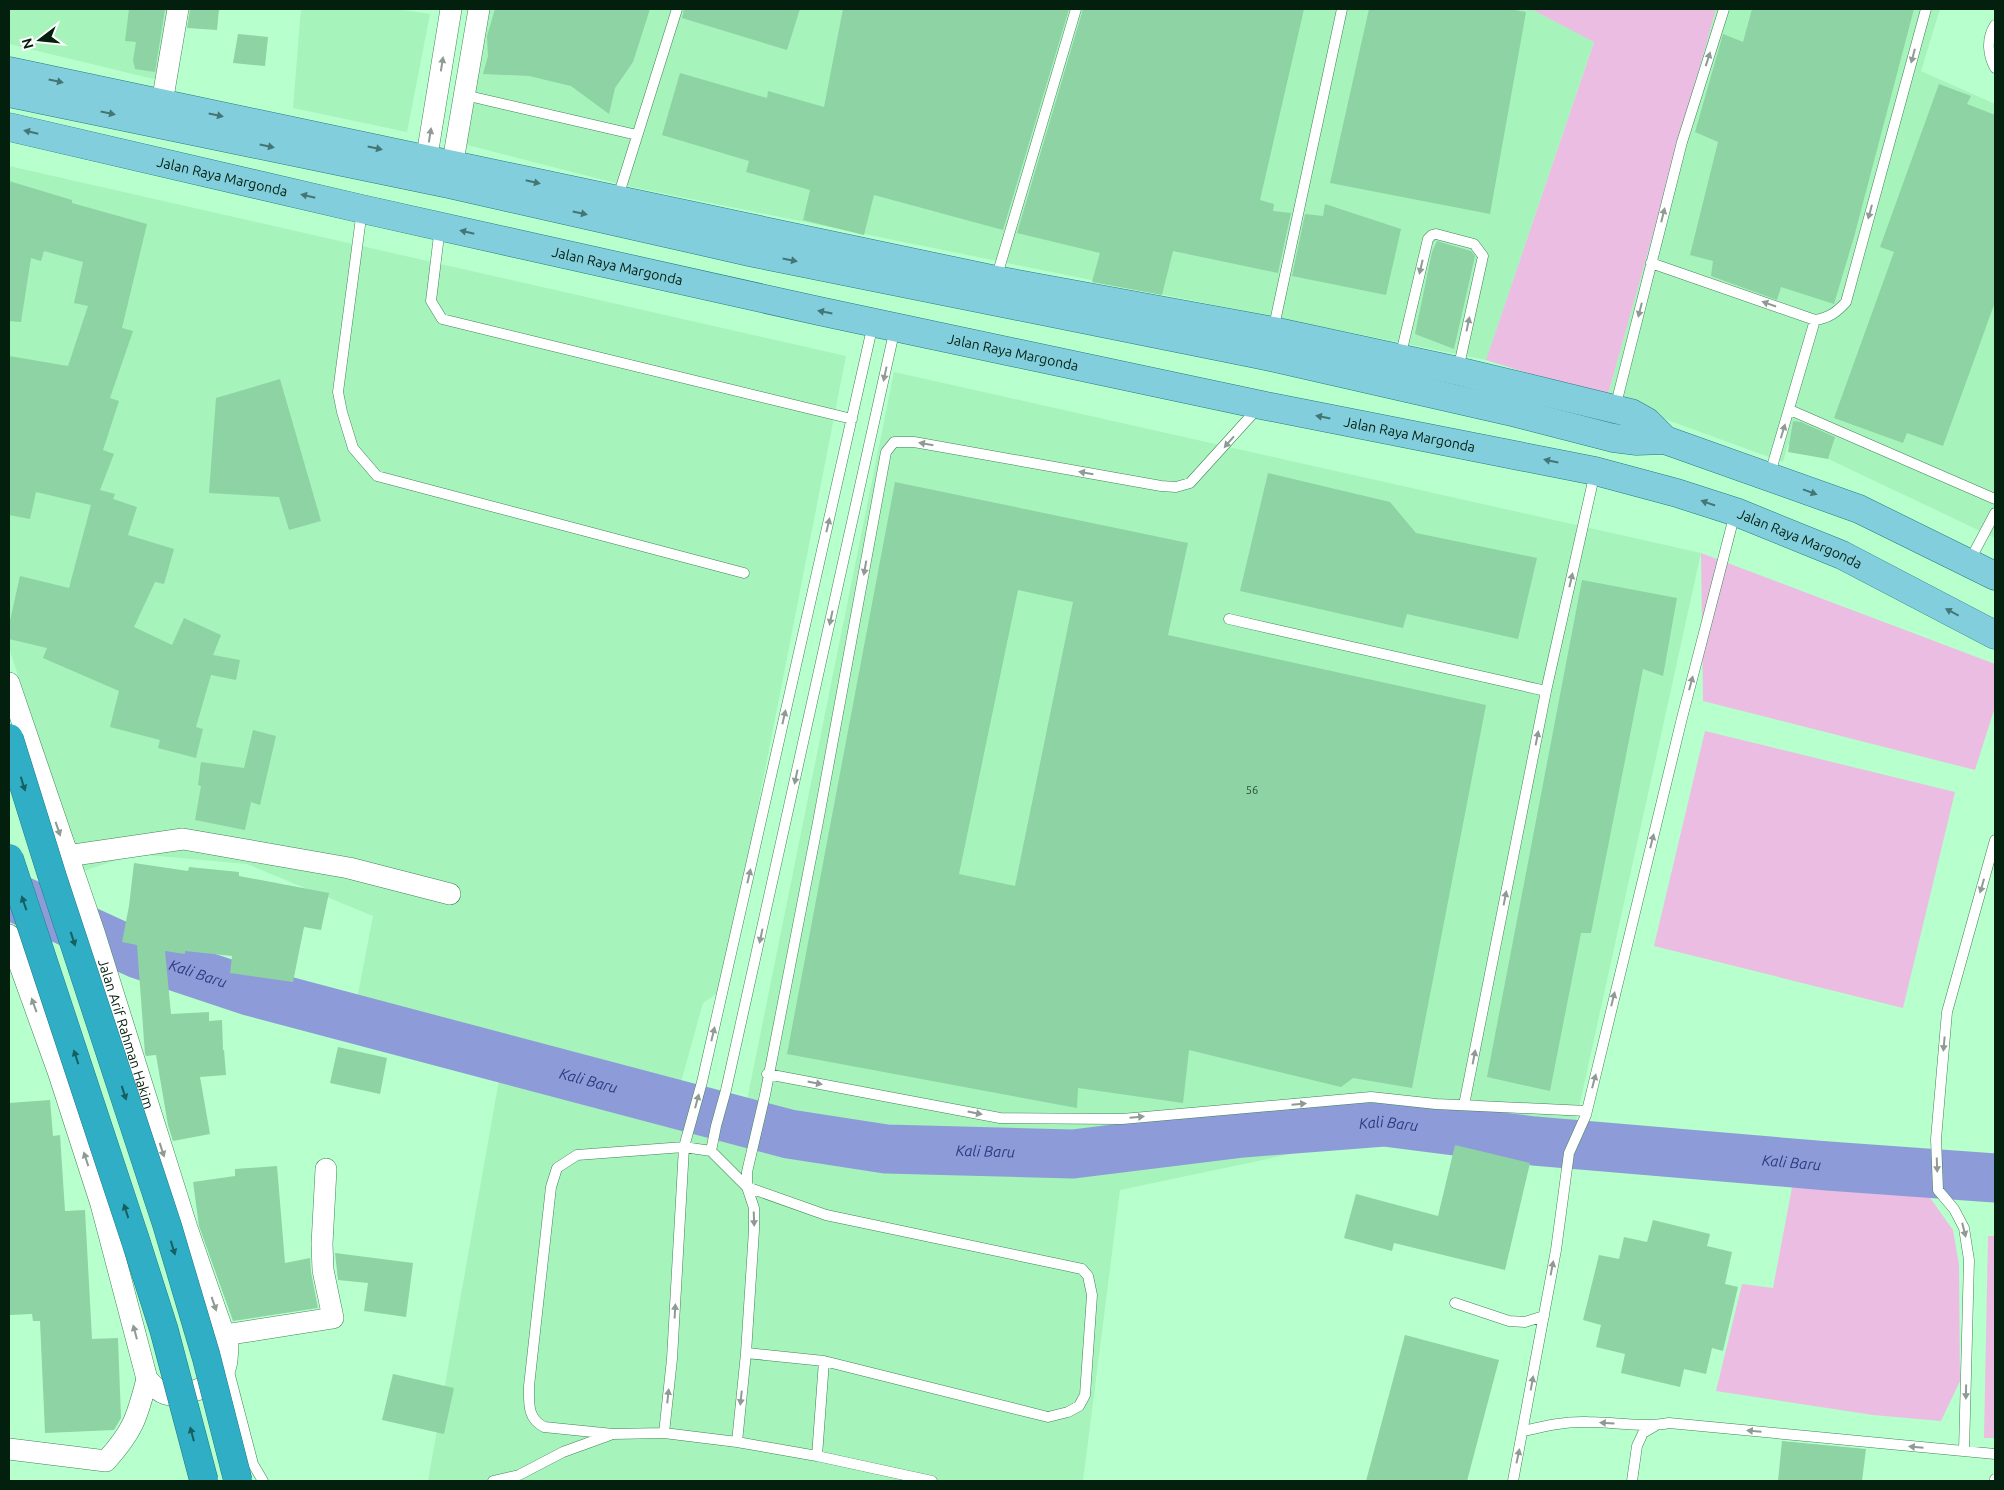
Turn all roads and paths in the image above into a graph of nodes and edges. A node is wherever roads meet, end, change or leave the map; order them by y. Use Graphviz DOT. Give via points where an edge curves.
graph roads {
  1 [pos="178,9"];
  2 [pos="451,9"];
  3 [pos="479,9"];
  4 [pos="488,9"];
  5 [pos="676,9"];
  6 [pos="1076,9"];
  7 [pos="1342,9"];
  8 [pos="1724,9"];
  9 [pos="1926,9"];
  10 [pos="1995,25"];
  11 [pos="1995,68"];
  12 [pos="9,71"];
  13 [pos="9,92"];
  14 [pos="473,97"];
  15 [pos="162,103"];
  16 [pos="9,127"];
  17 [pos="637,135"];
  18 [pos="445,173"];
  19 [pos="362,209"];
  20 [pos="613,210"];
  21 [pos="440,226"];
  22 [pos="1651,263"];
  23 [pos="993,291"];
  24 [pos="1815,320"];
  25 [pos="884,324"];
  26 [pos="1270,343"];
  27 [pos="1400,358"];
  28 [pos="1458,371"];
  29 [pos="1261,405"];
  30 [pos="1615,408"];
  31 [pos="1790,410"];
  32 [pos="852,419"];
  33 [pos="1665,440"];
  34 [pos="1596,471"];
  35 [pos="1769,477"];
  36 [pos="1995,499"];
  37 [pos="1736,512"];
  38 [pos="1995,513"];
  39 [pos="1969,562"];
  40 [pos="744,573"];
  41 [pos="1995,576"];
  42 [pos="1229,619"];
  43 [pos="1995,635"];
  44 [pos="9,683"];
  45 [pos="1546,691"];
  46 [pos="9,738"];
  47 [pos="1995,840"];
  48 [pos="67,856"];
  49 [pos="9,858"];
  50 [pos="450,894"];
  51 [pos="9,935"];
  52 [pos="767,1074"];
  53 [pos="1464,1105"];
  54 [pos="1586,1113"];
  55 [pos="684,1147"];
  56 [pos="711,1151"];
  57 [pos="326,1169"];
  58 [pos="747,1187"];
  59 [pos="1455,1302"];
  60 [pos="1544,1316"];
  61 [pos="224,1335"];
  62 [pos="746,1353"];
  63 [pos="824,1361"];
  64 [pos="227,1364"];
  65 [pos="147,1379"];
  66 [pos="1656,1426"];
  67 [pos="1524,1432"];
  68 [pos="664,1433"];
  69 [pos="613,1434"];
  70 [pos="737,1442"];
  71 [pos="9,1449"];
  72 [pos="1964,1451"];
  73 [pos="1995,1454"];
  74 [pos="816,1456"];
  75 [pos="204,1481"];
  76 [pos="238,1481"];
  77 [pos="262,1481"];
  78 [pos="493,1481"];
  79 [pos="932,1481"];
  80 [pos="1514,1481"];
  81 [pos="1632,1481"];
  1 -- 15 [label="street"];
  18 -- 2 [label="street, one-way"];
  3 -- 18 [label="street"];
  4 -- 14 [label="lane"];
  5 -- 17 [label="lane"];
  6 -- 23 [label="lane"];
  7 -- 26 [label="lane"];
  22 -- 8 [label="lane, one-way" via="1682,142"];
  9 -- 24 [label="lane, one-way" via="1846,302 1827,319"];
  10 -- 11 [label="lane" via="1991,32 1989,57"];
  12 -- 15 [label="main road, one-way"];
  13 -- 18 [label="main road, one-way"];
  14 -- 17 [label="lane"];
  14 -- 18 [label="lane"];
  15 -- 18 [label="main road, one-way"];
  19 -- 16 [label="main road, Jalan Raya Margonda, one-way"];
  17 -- 20 [label="lane"];
  18 -- 20 [label="main road, one-way"];
  19 -- 21 [label="main road, Jalan Raya Margonda"];
  19 -- 40 [label="lane" via="338,392 353,448 377,476"];
  20 -- 23 [label="main road, one-way"];
  25 -- 21 [label="main road, Jalan Raya Margonda, one-way"];
  21 -- 32 [label="lane" via="431,301 442,319"];
  24 -- 22 [label="lane, one-way"];
  22 -- 30 [label="lane, one-way"];
  23 -- 26 [label="main road"];
  24 -- 31 [label="lane"];
  25 -- 29 [label="main road, Jalan Raya Margonda"];
  25 -- 32 [label="lane"];
  25 -- 56 [label="lane, one-way"];
  26 -- 27 [label="main road"];
  26 -- 33 [label="main road" via="1613,438"];
  27 -- 28 [label="main road"];
  28 -- 27 [label="lane, one-way" via="1483,256 1474,244 1436,234 1428,239"];
  28 -- 30 [label="main road"];
  34 -- 29 [label="main road, Jalan Raya Margonda, one-way"];
  29 -- 52 [label="lane, one-way" via="1190,483 1176,487 914,442 894,442 886,452 818,822"];
  30 -- 33 [label="main road" via="1647,422"];
  35 -- 31 [label="lane, one-way"];
  31 -- 36 [label="lane"];
  55 -- 32 [label="lane, one-way" via="702,1082"];
  33 -- 35 [label="main road"];
  37 -- 34 [label="main road, Jalan Raya Margonda, one-way" via="1677,492"];
  45 -- 34 [label="lane, one-way"];
  35 -- 39 [label="main road, one-way" via="1858,509"];
  43 -- 37 [label="main road, Jalan Raya Margonda, one-way" via="1842,555"];
  54 -- 37 [label="lane, one-way"];
  38 -- 39 [label="lane"];
  39 -- 41 [label="main road"];
  42 -- 45 [label="lane"];
  44 -- 48 [label="street, Jalan Arif Rahman Hakim, one-way"];
  53 -- 45 [label="lane, one-way"];
  46 -- 76 [label="highway, Jalan Arif Rahman Hakim, one-way, bridge" via="167,1225 206,1356"];
  47 -- 72 [label="lane, one-way" via="1947,1012 1936,1139 1938,1190 1964,1228 1969,1260"];
  48 -- 50 [label="street" via="183,839 349,868"];
  48 -- 61 [label="street, Jalan Arif Rahman Hakim, one-way"];
  75 -- 49 [label="highway, one-way, bridge" via="164,1330"];
  65 -- 51 [label="street, one-way" via="98,1194"];
  52 -- 53 [label="lane, one-way" via="1000,1118 1122,1119 1371,1098"];
  52 -- 58 [label="lane" via="747,1172"];
  53 -- 54 [label="lane"];
  60 -- 54 [label="lane, one-way" via="1570,1153"];
  55 -- 56 [label="lane"];
  68 -- 55 [label="lane, one-way" via="672,1359"];
  55 -- 69 [label="lane" via="577,1155 557,1168 551,1187 529,1410 535,1422 544,1427"];
  56 -- 58 [label="lane"];
  57 -- 61 [label="street" via="322,1244 333,1318"];
  58 -- 62 [label="lane, one-way" via="754,1208 754,1230"];
  58 -- 63 [label="lane" via="826,1215 1074,1267 1082,1269 1088,1276 1092,1295 1085,1395 1079,1406 1068,1412 1048,1416"];
  59 -- 60 [label="lane" via="1509,1321 1525,1322"];
  67 -- 60 [label="lane, one-way"];
  61 -- 64 [label="street, Jalan Arif Rahman Hakim" via="228,1346"];
  62 -- 63 [label="lane"];
  62 -- 70 [label="lane, one-way"];
  63 -- 74 [label="lane"];
  64 -- 65 [label="street" via="223,1374 210,1386 179,1394 165,1394"];
  64 -- 77 [label="lane" via="253,1464"];
  65 -- 71 [label="street" via="138,1417 124,1441 106,1461"];
  66 -- 67 [label="lane, one-way" via="1586,1422 1553,1424"];
  72 -- 66 [label="lane, one-way" via="1669,1424"];
  66 -- 81 [label="lane" via="1643,1433"];
  80 -- 67 [label="lane, one-way"];
  68 -- 69 [label="lane"];
  68 -- 70 [label="lane"];
  69 -- 78 [label="lane" via="563,1452 519,1475"];
  70 -- 74 [label="lane"];
  72 -- 73 [label="lane"];
  74 -- 79 [label="lane"];
}
